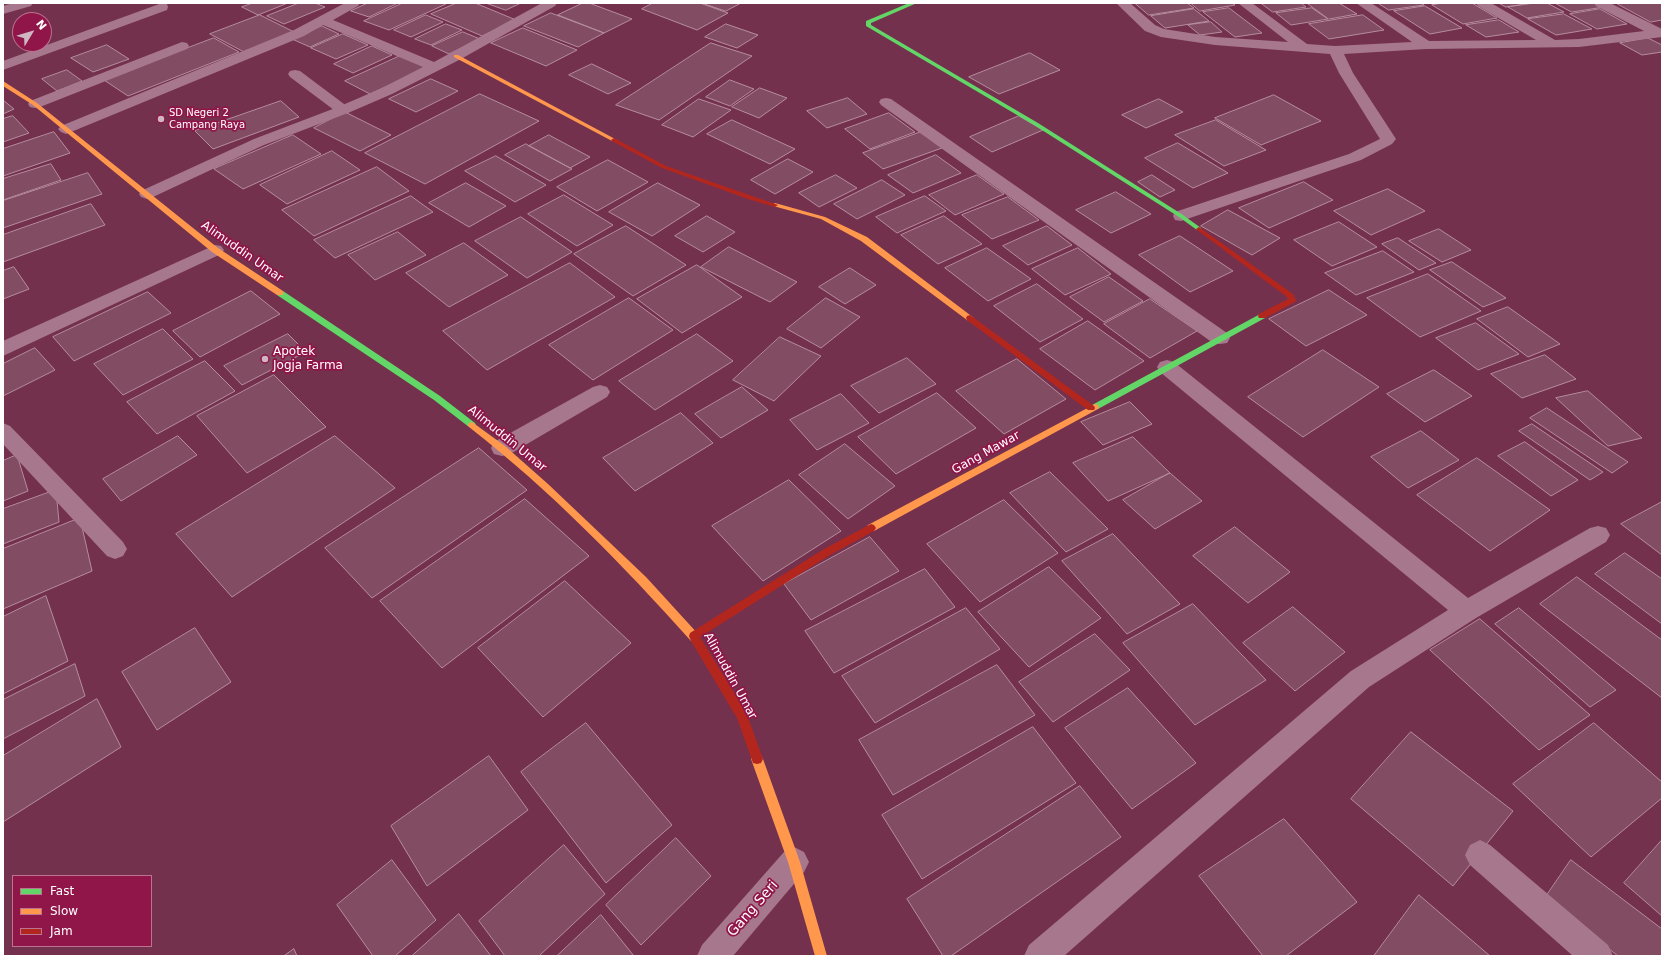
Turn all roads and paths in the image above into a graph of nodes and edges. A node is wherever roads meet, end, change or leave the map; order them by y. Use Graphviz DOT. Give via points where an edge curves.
graph roads {
  1 [pos="27,3"];
  2 [pos="354,3"];
  3 [pos="551,3"];
  4 [pos="914,3"];
  5 [pos="1122,3"];
  6 [pos="1244,3"];
  7 [pos="1362,3"];
  8 [pos="1482,3"];
  9 [pos="1600,3"];
  10 [pos="162,7"];
  11 [pos="3,10"];
  12 [pos="322,20"];
  13 [pos="1660,33"];
  14 [pos="1553,44"];
  15 [pos="1426,45"];
  16 [pos="182,46"];
  17 [pos="1303,47"];
  18 [pos="1335,50"];
  19 [pos="456,56"];
  20 [pos="3,66"];
  21 [pos="435,67"];
  22 [pos="295,74"];
  23 [pos="4,85"];
  24 [pos="886,102"];
  25 [pos="36,104"];
  26 [pos="343,110"];
  27 [pos="66,129"];
  28 [pos="147,194"];
  29 [pos="1181,216"];
  30 [pos="215,250"];
  31 [pos="1220,338"];
  32 [pos="3,349"];
  33 [pos="1167,367"];
  34 [pos="600,392"];
  35 [pos="1090,408"];
  36 [pos="3,431"];
  37 [pos="502,448"];
  38 [pos="1598,535"];
  39 [pos="115,549"];
  40 [pos="1467,611"];
  41 [pos="694,636"];
  42 [pos="1480,855"];
  43 [pos="794,862"];
  44 [pos="713,956"];
  45 [pos="821,956"];
  46 [pos="1040,956"];
  47 [pos="1597,956"];
  1 -- 11 [label="street"];
  2 -- 12 [label="street"];
  3 -- 19 [label="street"];
  4 -- 29 [label="street" via="868,22 869,26 1036,124"];
  5 -- 17 [label="street" via="1150,28 1160,33"];
  6 -- 17 [label="street"];
  7 -- 15 [label="street"];
  8 -- 14 [label="street"];
  9 -- 13 [label="street"];
  10 -- 20 [label="street"];
  12 -- 21 [label="street"];
  12 -- 27 [label="street" via="299,33"];
  13 -- 14 [label="street"];
  14 -- 15 [label="street"];
  15 -- 18 [label="street"];
  16 -- 25 [label="street"];
  17 -- 18 [label="street"];
  18 -- 29 [label="street" via="1387,141 1355,157"];
  19 -- 21 [label="street"];
  19 -- 35 [label="street" via="664,167 750,198 823,218 864,239"];
  21 -- 26 [label="street"];
  22 -- 26 [label="street"];
  23 -- 25 [label="street, Alimuddin Umar"];
  24 -- 31 [label="street"];
  25 -- 27 [label="street, Alimuddin Umar"];
  26 -- 28 [label="street" via="259,142"];
  27 -- 28 [label="street, Alimuddin Umar"];
  28 -- 30 [label="street, Alimuddin Umar"];
  29 -- 31 [label="street, Gang Mawar" via="1292,298"];
  30 -- 32 [label="street"];
  30 -- 37 [label="street, Alimuddin Umar" via="437,398"];
  31 -- 33 [label="street, Gang Mawar"];
  33 -- 35 [label="street, Gang Mawar"];
  33 -- 40 [label="street"];
  34 -- 37 [label="street"];
  35 -- 41 [label="street, Gang Mawar" via="827,552"];
  36 -- 39 [label="street"];
  37 -- 41 [label="street, Alimuddin Umar" via="643,580"];
  38 -- 40 [label="street"];
  40 -- 46 [label="street" via="1360,679"];
  41 -- 43 [label="street, Alimuddin Umar" via="742,716"];
  42 -- 47 [label="street"];
  43 -- 44 [label="street, Gang Seri"];
  43 -- 45 [label="street, Alimuddin Umar"];
}
